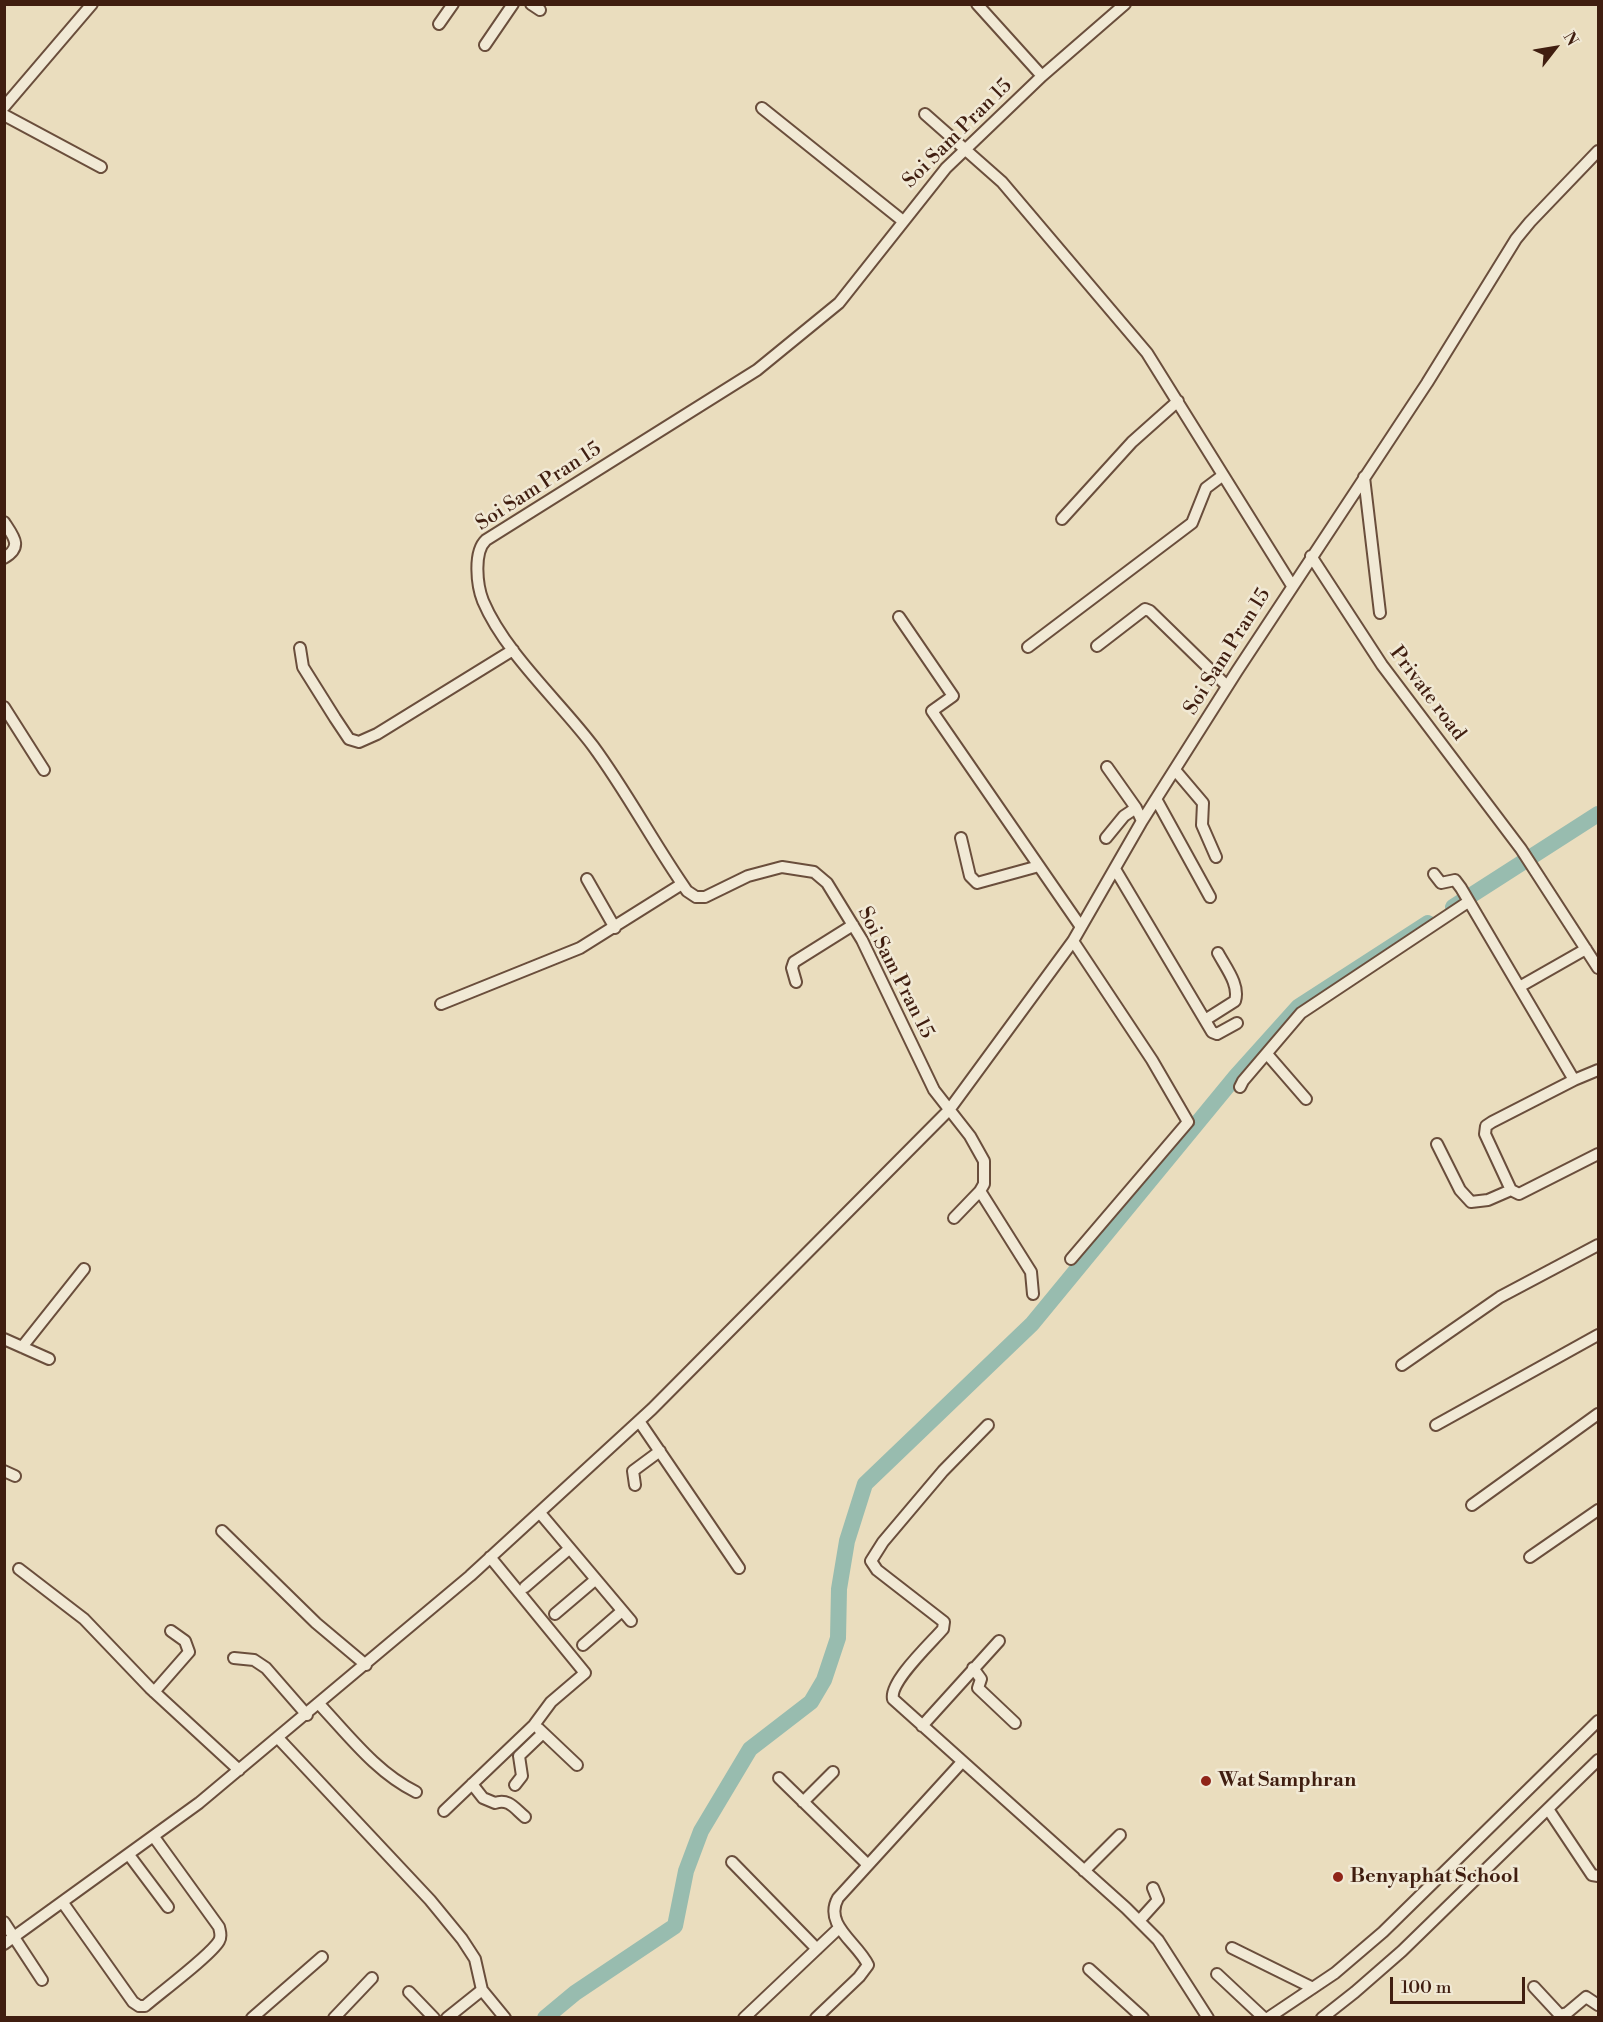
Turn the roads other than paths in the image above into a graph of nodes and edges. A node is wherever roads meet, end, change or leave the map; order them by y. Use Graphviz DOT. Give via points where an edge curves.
graph roads {
  1 [pos="92,4"];
  2 [pos="453,4"];
  3 [pos="513,4"];
  4 [pos="977,4"];
  5 [pos="1125,4"];
  6 [pos="439,24"];
  7 [pos="486,45"];
  8 [pos="1042,76"];
  9 [pos="6,101"];
  10 [pos="762,108"];
  11 [pos="925,114"];
  12 [pos="4,115"];
  13 [pos="966,147"];
  14 [pos="1599,151"];
  15 [pos="101,167"];
  16 [pos="903,221"];
  17 [pos="1178,401"];
  18 [pos="1222,476"];
  19 [pos="1364,477"];
  20 [pos="1062,519"];
  21 [pos="4,522"];
  22 [pos="1311,556"];
  23 [pos="4,558"];
  24 [pos="1292,584"];
  25 [pos="1380,613"];
  26 [pos="899,617"];
  27 [pos="1097,646"];
  28 [pos="1028,647"];
  29 [pos="300,648"];
  30 [pos="513,650"];
  31 [pos="1227,686"];
  32 [pos="4,707"];
  33 [pos="1107,767"];
  34 [pos="44,770"];
  35 [pos="1175,770"];
  36 [pos="1156,799"];
  37 [pos="1136,808"];
  38 [pos="1142,821"];
  39 [pos="961,838"];
  40 [pos="1106,838"];
  41 [pos="1216,857"];
  42 [pos="1039,866"];
  43 [pos="1115,869"];
  44 [pos="1434,874"];
  45 [pos="587,879"];
  46 [pos="682,884"];
  47 [pos="1210,897"];
  48 [pos="1468,901"];
  49 [pos="853,925"];
  50 [pos="1081,927"];
  51 [pos="615,928"];
  52 [pos="1074,941"];
  53 [pos="1586,949"];
  54 [pos="1218,953"];
  55 [pos="1599,968"];
  56 [pos="796,982"];
  57 [pos="1521,986"];
  58 [pos="441,1004"];
  59 [pos="1205,1020"];
  60 [pos="1237,1023"];
  61 [pos="1267,1053"];
  62 [pos="1599,1070"];
  63 [pos="1574,1080"];
  64 [pos="1240,1088"];
  65 [pos="1306,1099"];
  66 [pos="949,1110"];
  67 [pos="1437,1144"];
  68 [pos="1599,1154"];
  69 [pos="1511,1190"];
  70 [pos="980,1191"];
  71 [pos="954,1218"];
  72 [pos="1599,1245"];
  73 [pos="1071,1259"];
  74 [pos="84,1269"];
  75 [pos="1033,1294"];
  76 [pos="1599,1335"];
  77 [pos="4,1339"];
  78 [pos="22,1347"];
  79 [pos="49,1359"];
  80 [pos="1402,1365"];
  81 [pos="1599,1414"];
  82 [pos="639,1421"];
  83 [pos="987,1425"];
  84 [pos="1436,1425"];
  85 [pos="660,1451"];
  86 [pos="4,1471"];
  87 [pos="15,1476"];
  88 [pos="634,1485"];
  89 [pos="1472,1505"];
  90 [pos="1599,1510"];
  91 [pos="540,1513"];
  92 [pos="222,1531"];
  93 [pos="569,1549"];
  94 [pos="490,1557"];
  95 [pos="1530,1557"];
  96 [pos="739,1568"];
  97 [pos="19,1569"];
  98 [pos="595,1580"];
  99 [pos="525,1587"];
  100 [pos="622,1611"];
  101 [pos="555,1614"];
  102 [pos="631,1622"];
  103 [pos="171,1631"];
  104 [pos="999,1641"];
  105 [pos="583,1645"];
  106 [pos="234,1659"];
  107 [pos="366,1665"];
  108 [pos="973,1668"];
  109 [pos="154,1692"];
  110 [pos="320,1705"];
  111 [pos="307,1715"];
  112 [pos="1599,1721"];
  113 [pos="1015,1723"];
  114 [pos="922,1726"];
  115 [pos="539,1729"];
  116 [pos="279,1739"];
  117 [pos="1599,1760"];
  118 [pos="962,1762"];
  119 [pos="577,1765"];
  120 [pos="239,1770"];
  121 [pos="833,1772"];
  122 [pos="779,1778"];
  123 [pos="472,1784"];
  124 [pos="515,1785"];
  125 [pos="416,1792"];
  126 [pos="803,1802"];
  127 [pos="1548,1809"];
  128 [pos="444,1811"];
  129 [pos="525,1818"];
  130 [pos="1120,1835"];
  131 [pos="154,1837"];
  132 [pos="129,1855"];
  133 [pos="732,1862"];
  134 [pos="867,1864"];
  135 [pos="1084,1871"];
  136 [pos="1599,1876"];
  137 [pos="1153,1888"];
  138 [pos="63,1903"];
  139 [pos="168,1907"];
  140 [pos="1139,1921"];
  141 [pos="4,1922"];
  142 [pos="839,1928"];
  143 [pos="15,1936"];
  144 [pos="4,1944"];
  145 [pos="817,1948"];
  146 [pos="1232,1948"];
  147 [pos="322,1957"];
  148 [pos="1089,1969"];
  149 [pos="1217,1974"];
  150 [pos="372,1978"];
  151 [pos="42,1980"];
  152 [pos="1534,1987"];
  153 [pos="1313,1988"];
  154 [pos="482,1990"];
  155 [pos="409,1992"];
  156 [pos="1599,2004"];
  157 [pos="252,2018"];
  158 [pos="334,2018"];
  159 [pos="435,2018"];
  160 [pos="447,2018"];
  161 [pos="505,2018"];
  162 [pos="744,2018"];
  163 [pos="816,2018"];
  164 [pos="1143,2018"];
  165 [pos="1208,2018"];
  166 [pos="1266,2018"];
  167 [pos="1322,2018"];
  1 -- 9 [label="street"];
  2 -- 6 [label="street"];
  3 -- 7 [label="street"];
  4 -- 8 [label="street"];
  5 -- 8 [label="street, Soi Sam Pran 15"];
  8 -- 13 [label="street, Soi Sam Pran 15"];
  10 -- 16 [label="street"];
  11 -- 13 [label="street"];
  12 -- 15 [label="street"];
  13 -- 16 [label="street, Soi Sam Pran 15"];
  13 -- 17 [label="street" via="1002,182 1147,353"];
  14 -- 19 [label="street, Soi Sam Pran 15" via="1516,239"];
  16 -- 30 [label="street, Soi Sam Pran 15" via="839,303 757,370 481,544 478,556 483,600"];
  17 -- 18 [label="street"];
  17 -- 20 [label="street" via="1132,442"];
  18 -- 24 [label="street"];
  18 -- 28 [label="street" via="1206,488 1192,523"];
  19 -- 22 [label="street, Soi Sam Pran 15"];
  19 -- 25 [label="street"];
  21 -- 23 [label="street" via="17,547"];
  22 -- 24 [label="street, Soi Sam Pran 15"];
  22 -- 53 [label="street, Private road" via="1382,665 1536,870"];
  24 -- 31 [label="street, Soi Sam Pran 15"];
  26 -- 42 [label="street" via="953,696 932,711"];
  27 -- 31 [label="street" via="1145,609"];
  29 -- 30 [label="street" via="301,662 319,693 349,739 359,742"];
  30 -- 46 [label="street, Soi Sam Pran 15" via="593,746"];
  31 -- 35 [label="street, Soi Sam Pran 15"];
  32 -- 34 [label="street"];
  33 -- 37 [label="street"];
  35 -- 36 [label="street, Soi Sam Pran 15"];
  35 -- 41 [label="street" via="1203,803 1202,825"];
  36 -- 38 [label="street, Soi Sam Pran 15"];
  36 -- 47 [label="street"];
  37 -- 38 [label="street"];
  37 -- 40 [label="street"];
  38 -- 43 [label="street, Soi Sam Pran 15"];
  39 -- 42 [label="street" via="970,876 977,883"];
  42 -- 50 [label="street"];
  43 -- 50 [label="street, Soi Sam Pran 15"];
  43 -- 59 [label="street"];
  44 -- 48 [label="street" via="1441,883 1455,880"];
  45 -- 51 [label="street"];
  46 -- 49 [label="street, Soi Sam Pran 15" via="696,897 705,897 765,870 782,867 814,872 827,883"];
  46 -- 51 [label="street"];
  48 -- 57 [label="street"];
  48 -- 61 [label="street" via="1301,1013"];
  49 -- 56 [label="street" via="794,962"];
  49 -- 66 [label="street, Soi Sam Pran 15" via="934,1090"];
  50 -- 52 [label="street, Soi Sam Pran 15"];
  51 -- 58 [label="street" via="563,956"];
  52 -- 66 [label="street, Soi Sam Pran 15"];
  52 -- 73 [label="street" via="1188,1122"];
  53 -- 55 [label="street, Private road"];
  53 -- 57 [label="street"];
  54 -- 59 [label="street" via="1237,995 1235,1002"];
  57 -- 63 [label="street"];
  59 -- 60 [label="street" via="1216,1034"];
  61 -- 64 [label="street"];
  61 -- 65 [label="street"];
  62 -- 63 [label="street"];
  63 -- 69 [label="street" via="1485,1129"];
  66 -- 70 [label="street" via="984,1161 984,1184"];
  66 -- 82 [label="street"];
  67 -- 69 [label="street" via="1460,1190 1471,1202"];
  68 -- 69 [label="street" via="1520,1194"];
  70 -- 71 [label="street"];
  70 -- 75 [label="street" via="1031,1272"];
  72 -- 80 [label="street" via="1500,1298"];
  74 -- 78 [label="street"];
  76 -- 84 [label="street"];
  77 -- 78 [label="street"];
  78 -- 79 [label="street"];
  81 -- 89 [label="street"];
  82 -- 85 [label="street"];
  82 -- 91 [label="street"];
  83 -- 114 [label="street" via="943,1471 871,1562 945,1622 892,1690 897,1705"];
  85 -- 88 [label="street" via="633,1471"];
  85 -- 96 [label="street"];
  86 -- 87 [label="street"];
  90 -- 95 [label="street"];
  91 -- 93 [label="street"];
  91 -- 94 [label="street"];
  92 -- 107 [label="street" via="316,1623"];
  93 -- 98 [label="street"];
  93 -- 99 [label="street"];
  94 -- 107 [label="street"];
  94 -- 115 [label="street" via="585,1672 551,1702"];
  97 -- 109 [label="street" via="84,1619"];
  98 -- 100 [label="street"];
  98 -- 101 [label="street"];
  100 -- 102 [label="street"];
  100 -- 105 [label="street"];
  103 -- 109 [label="street" via="185,1641 189,1652"];
  104 -- 108 [label="street"];
  106 -- 111 [label="street" via="254,1660 266,1668"];
  107 -- 110 [label="street"];
  108 -- 113 [label="street" via="981,1679 978,1688"];
  108 -- 114 [label="street"];
  109 -- 120 [label="street"];
  110 -- 111 [label="street"];
  110 -- 125 [label="street" via="397,1783"];
  111 -- 116 [label="street"];
  112 -- 153 [label="street" via="1383,1932"];
  114 -- 118 [label="street"];
  115 -- 119 [label="street"];
  115 -- 123 [label="street"];
  115 -- 124 [label="street" via="519,1756 522,1776"];
  116 -- 120 [label="street"];
  116 -- 154 [label="street" via="462,1939 475,1959"];
  117 -- 127 [label="street"];
  118 -- 134 [label="street"];
  118 -- 135 [label="street"];
  120 -- 131 [label="street"];
  121 -- 126 [label="street"];
  122 -- 126 [label="street"];
  123 -- 128 [label="street"];
  123 -- 129 [label="street" via="483,1798 495,1803 502,1800"];
  126 -- 134 [label="street"];
  127 -- 136 [label="street" via="1592,1875"];
  127 -- 167 [label="street" via="1402,1950"];
  130 -- 135 [label="street"];
  131 -- 132 [label="street"];
  131 -- 138 [label="street" via="221,1936 219,1942 145,2006 133,2002"];
  132 -- 138 [label="street"];
  132 -- 139 [label="street"];
  133 -- 145 [label="street"];
  134 -- 142 [label="street" via="834,1905"];
  135 -- 140 [label="street"];
  137 -- 140 [label="street" via="1158,1900"];
  138 -- 143 [label="street"];
  140 -- 165 [label="street" via="1163,1946"];
  141 -- 143 [label="street"];
  142 -- 145 [label="street"];
  142 -- 163 [label="street" via="868,1965"];
  143 -- 144 [label="street"];
  143 -- 151 [label="street"];
  145 -- 162 [label="street"];
  146 -- 153 [label="street"];
  147 -- 157 [label="street"];
  148 -- 164 [label="street"];
  149 -- 166 [label="street"];
  150 -- 158 [label="street"];
  152 -- 156 [label="street" via="1560,2015 1586,1997"];
  153 -- 166 [label="street"];
  154 -- 160 [label="street"];
  154 -- 161 [label="street"];
  155 -- 159 [label="street"];
}
